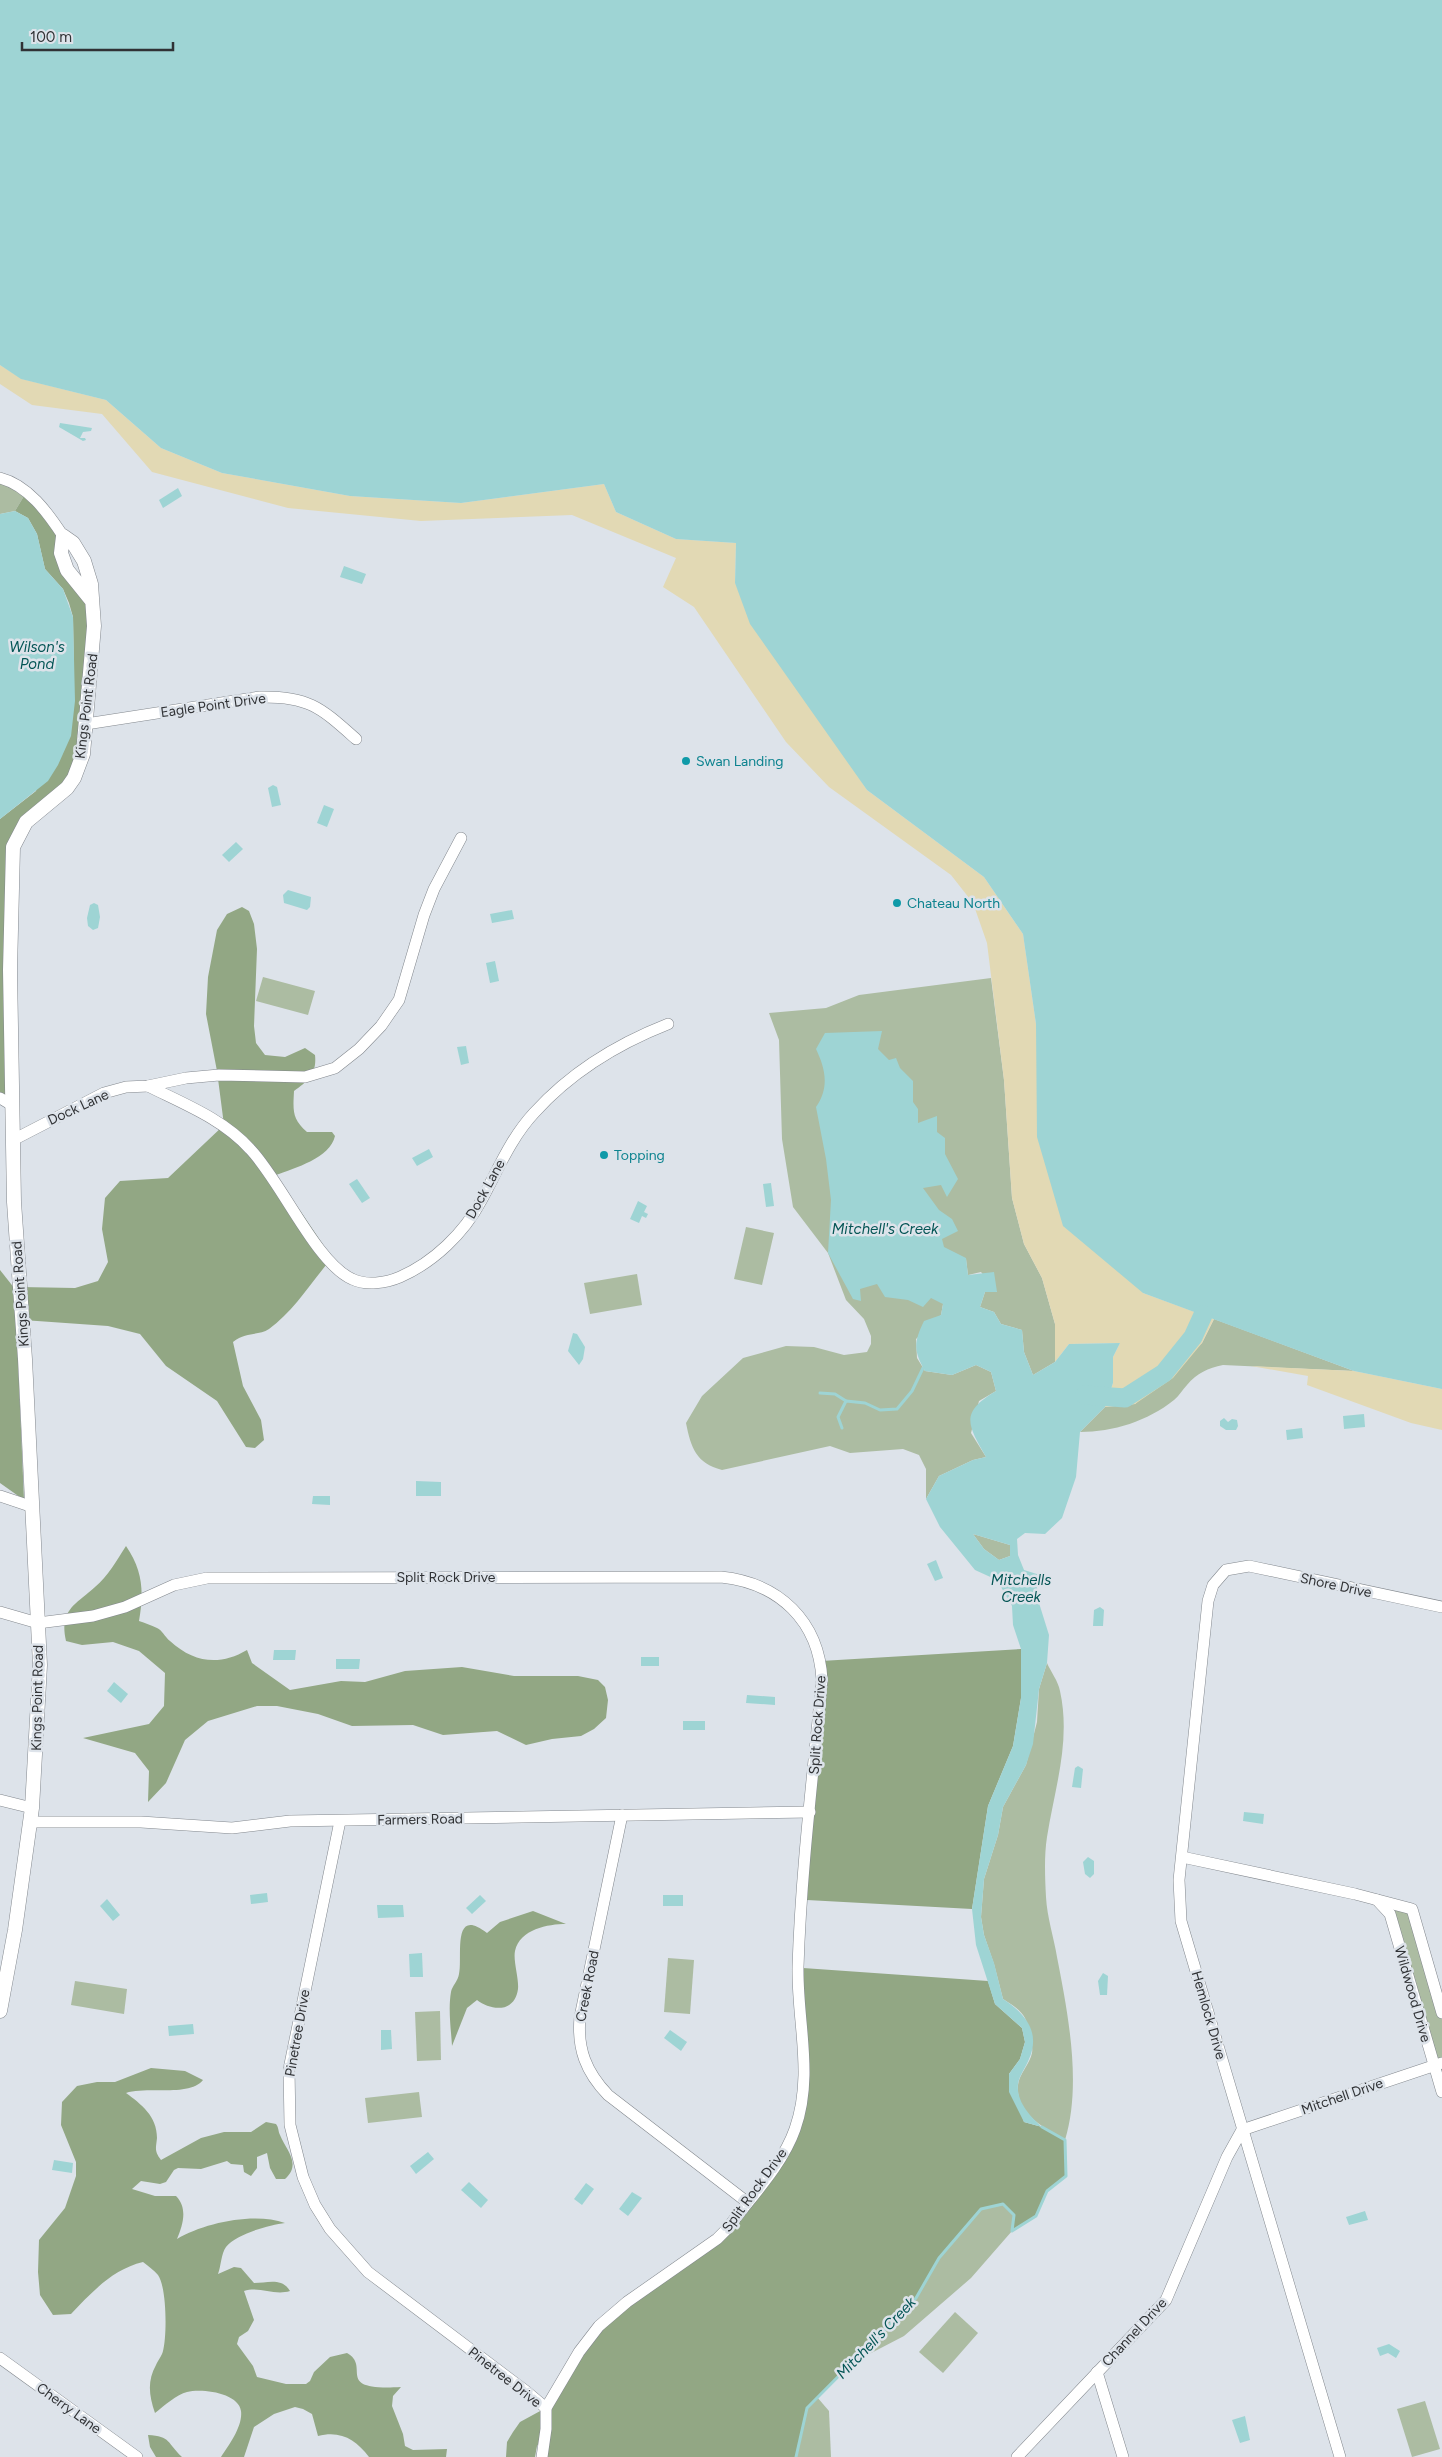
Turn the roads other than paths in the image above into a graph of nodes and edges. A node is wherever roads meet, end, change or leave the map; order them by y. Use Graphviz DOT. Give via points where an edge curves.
graph roads {
  1 [pos="0,478"];
  2 [pos="63,536"];
  3 [pos="86,724"];
  4 [pos="356,740"];
  5 [pos="461,838"];
  6 [pos="668,1024"];
  7 [pos="148,1086"];
  8 [pos="6,1102"];
  9 [pos="12,1140"];
  10 [pos="0,1496"];
  11 [pos="33,1507"];
  12 [pos="1229,1569"];
  13 [pos="1442,1607"];
  14 [pos="0,1612"];
  15 [pos="38,1622"];
  16 [pos="0,1800"];
  17 [pos="810,1812"];
  18 [pos="31,1815"];
  19 [pos="622,1815"];
  20 [pos="340,1821"];
  21 [pos="1182,1858"];
  22 [pos="1377,1900"];
  23 [pos="4,1972"];
  24 [pos="0,2011"];
  25 [pos="1442,2013"];
  26 [pos="1438,2064"];
  27 [pos="1442,2092"];
  28 [pos="1242,2130"];
  29 [pos="747,2202"];
  30 [pos="0,2358"];
  31 [pos="1097,2372"];
  32 [pos="546,2408"];
  33 [pos="137,2457"];
  34 [pos="542,2457"];
  35 [pos="1017,2457"];
  36 [pos="1123,2457"];
  37 [pos="1340,2457"];
  1 -- 2 [label="street, Kings Point Road" via="27,491"];
  2 -- 3 [label="main road, Kings Point Road" via="73,543 84,561 92,584 94,626"];
  3 -- 4 [label="street, Eagle Point Drive" via="284,696 314,705"];
  3 -- 8 [label="main road, Kings Point Road" via="83,754 74,778 65,790 26,822 13,847"];
  5 -- 7 [label="street, Dock Lane" via="424,915 399,1000 382,1026 359,1049 335,1068 305,1077 219,1075"];
  6 -- 7 [label="street, Dock Lane" via="606,1052 534,1112 516,1134 481,1202 448,1244 412,1271 378,1282 353,1280 328,1262 262,1164 236,1135 209,1117"];
  7 -- 9 [label="street, Dock Lane" via="104,1093"];
  8 -- 9 [label="main road, Kings Point Road"];
  9 -- 11 [label="main road, Kings Point Road"];
  10 -- 11 [label="street"];
  11 -- 15 [label="main road, Kings Point Road"];
  12 -- 13 [label="street, Shore Drive" via="1249,1566"];
  12 -- 21 [label="street, Hemlock Drive" via="1213,1585 1208,1601"];
  14 -- 15 [label="street"];
  15 -- 17 [label="street, Split Rock Drive" via="93,1616 125,1607 174,1585 207,1578 673,1576 739,1579 770,1590 793,1609 821,1658 822,1680"];
  15 -- 18 [label="main road, Kings Point Road" via="40,1688"];
  16 -- 18 [label="street, Farmers Road"];
  17 -- 19 [label="street, Farmers Road"];
  17 -- 29 [label="street, Split Rock Drive" via="798,1966 805,2056 802,2100 795,2130 779,2159"];
  18 -- 20 [label="street, Farmers Road" via="232,1828 290,1821"];
  18 -- 23 [label="main road, Kings Point Road"];
  19 -- 20 [label="street, Farmers Road"];
  19 -- 29 [label="street, Creek Road" via="580,2017 578,2034 583,2060 608,2095"];
  20 -- 32 [label="street, Pinetree Drive" via="289,2069 290,2125 303,2177 330,2229 368,2272"];
  21 -- 22 [label="street, Wildwood Drive"];
  21 -- 28 [label="street, Hemlock Drive" via="1178,1903 1181,1921"];
  22 -- 25 [label="street, Wildwood Drive" via="1412,1909"];
  22 -- 26 [label="street, Wildwood Drive" via="1390,1914"];
  23 -- 24 [label="main road, Kings Point Road"];
  26 -- 27 [label="street, Wildwood Drive"];
  26 -- 28 [label="street, Mitchell Drive"];
  28 -- 31 [label="street, Channel Drive" via="1214,2186 1166,2300"];
  28 -- 37 [label="street, Hemlock Drive"];
  29 -- 32 [label="street, Split Rock Drive" via="718,2239 627,2302 599,2326 579,2352"];
  30 -- 33 [label="street, Cherry Lane"];
  31 -- 35 [label="street, Channel Drive"];
  31 -- 36 [label="street"];
  32 -- 34 [label="street, Split Rock Drive"];
}
